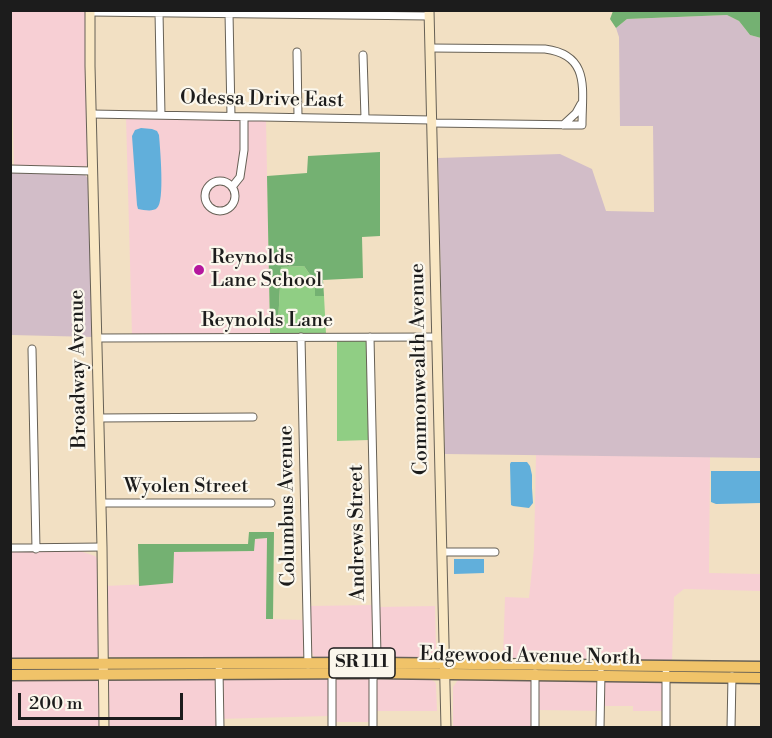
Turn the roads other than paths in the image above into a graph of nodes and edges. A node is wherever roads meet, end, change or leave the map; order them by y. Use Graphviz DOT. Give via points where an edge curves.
graph roads {
  1 [pos="90,11"];
  2 [pos="159,12"];
  3 [pos="229,13"];
  4 [pos="429,13"];
  5 [pos="430,48"];
  6 [pos="297,52"];
  7 [pos="363,55"];
  8 [pos="582,102"];
  9 [pos="91,114"];
  10 [pos="161,115"];
  11 [pos="231,116"];
  12 [pos="244,117"];
  13 [pos="298,117"];
  14 [pos="365,118"];
  15 [pos="432,122"];
  16 [pos="563,125"];
  17 [pos="10,169"];
  18 [pos="92,171"];
  19 [pos="232,187"];
  20 [pos="301,337"];
  21 [pos="370,337"];
  22 [pos="437,337"];
  23 [pos="97,338"];
  24 [pos="32,349"];
  25 [pos="253,417"];
  26 [pos="99,418"];
  27 [pos="101,503"];
  28 [pos="271,503"];
  29 [pos="102,547"];
  30 [pos="10,548"];
  31 [pos="36,549"];
  32 [pos="442,552"];
  33 [pos="495,552"];
  34 [pos="10,664"];
  35 [pos="219,668"];
  36 [pos="308,668"];
  37 [pos="375,668"];
  38 [pos="762,668"];
  39 [pos="104,669"];
  40 [pos="332,669"];
  41 [pos="445,669"];
  42 [pos="535,670"];
  43 [pos="602,671"];
  44 [pos="666,671"];
  45 [pos="732,672"];
  46 [pos="10,675"];
  47 [pos="762,678"];
  48 [pos="104,728"];
  49 [pos="220,728"];
  50 [pos="332,728"];
  51 [pos="373,728"];
  52 [pos="446,728"];
  53 [pos="535,728"];
  54 [pos="600,728"];
  55 [pos="666,728"];
  56 [pos="731,728"];
  1 -- 2 [label="street"];
  1 -- 9 [label="street, Broadway Avenue"];
  2 -- 3 [label="street"];
  2 -- 10 [label="street"];
  3 -- 4 [label="street"];
  3 -- 11 [label="street"];
  4 -- 5 [label="street, Commonwealth Avenue"];
  5 -- 8 [label="street" via="545,49 563,53 579,70"];
  5 -- 15 [label="street, Commonwealth Avenue"];
  6 -- 13 [label="street"];
  7 -- 14 [label="street"];
  8 -- 16 [label="street"];
  8 -- 16 [label="street, Odessa Drive East" via="582,125"];
  9 -- 10 [label="street, Odessa Drive East"];
  9 -- 18 [label="street, Broadway Avenue"];
  10 -- 11 [label="street, Odessa Drive East"];
  11 -- 12 [label="street, Odessa Drive East"];
  12 -- 13 [label="street, Odessa Drive East"];
  12 -- 19 [label="street" via="240,177"];
  13 -- 14 [label="street, Odessa Drive East"];
  14 -- 15 [label="street, Odessa Drive East"];
  15 -- 16 [label="street, Odessa Drive East"];
  15 -- 22 [label="street, Commonwealth Avenue"];
  17 -- 18 [label="street"];
  18 -- 23 [label="street, Broadway Avenue"];
  19 -- 19 [label="street" via="218,180 209,184 204,198 209,207 218,211 228,209 235,195"];
  20 -- 21 [label="street, Reynolds Lane"];
  20 -- 23 [label="street, Reynolds Lane"];
  20 -- 36 [label="street, Columbus Avenue"];
  21 -- 22 [label="street, Reynolds Lane"];
  21 -- 37 [label="street, Andrews Street"];
  22 -- 32 [label="street, Commonwealth Avenue"];
  23 -- 26 [label="street, Broadway Avenue"];
  24 -- 31 [label="street"];
  25 -- 26 [label="street"];
  26 -- 27 [label="street, Broadway Avenue"];
  27 -- 28 [label="street, Wyolen Street"];
  27 -- 29 [label="street, Broadway Avenue"];
  29 -- 31 [label="street"];
  29 -- 39 [label="street, Broadway Avenue"];
  30 -- 31 [label="street"];
  32 -- 33 [label="street"];
  32 -- 41 [label="street, Commonwealth Avenue"];
  34 -- 39 [label="main road, Edgewood Avenue North / SR 111"];
  35 -- 36 [label="main road, Edgewood Avenue North / SR 111"];
  35 -- 39 [label="main road, Edgewood Avenue North / SR 111"];
  35 -- 49 [label="street"];
  36 -- 40 [label="main road, Edgewood Avenue North / SR 111"];
  37 -- 40 [label="main road, Edgewood Avenue North / SR 111"];
  37 -- 41 [label="main road, Edgewood Avenue North / SR 111"];
  37 -- 51 [label="street, Andrews Street"];
  38 -- 45 [label="main road, Edgewood Avenue North / SR 111"];
  39 -- 46 [label="main road, Edgewood Avenue North / SR 111"];
  39 -- 48 [label="street, Broadway Avenue"];
  40 -- 50 [label="street"];
  41 -- 42 [label="main road, Edgewood Avenue North / SR 111"];
  41 -- 52 [label="street, Commonwealth Avenue"];
  42 -- 43 [label="main road, Edgewood Avenue North / SR 111"];
  42 -- 53 [label="street"];
  43 -- 44 [label="main road, Edgewood Avenue North / SR 111"];
  43 -- 54 [label="street"];
  44 -- 45 [label="main road, Edgewood Avenue North / SR 111"];
  44 -- 55 [label="street"];
  45 -- 47 [label="main road, Edgewood Avenue North / SR 111"];
  45 -- 56 [label="street"];
}
